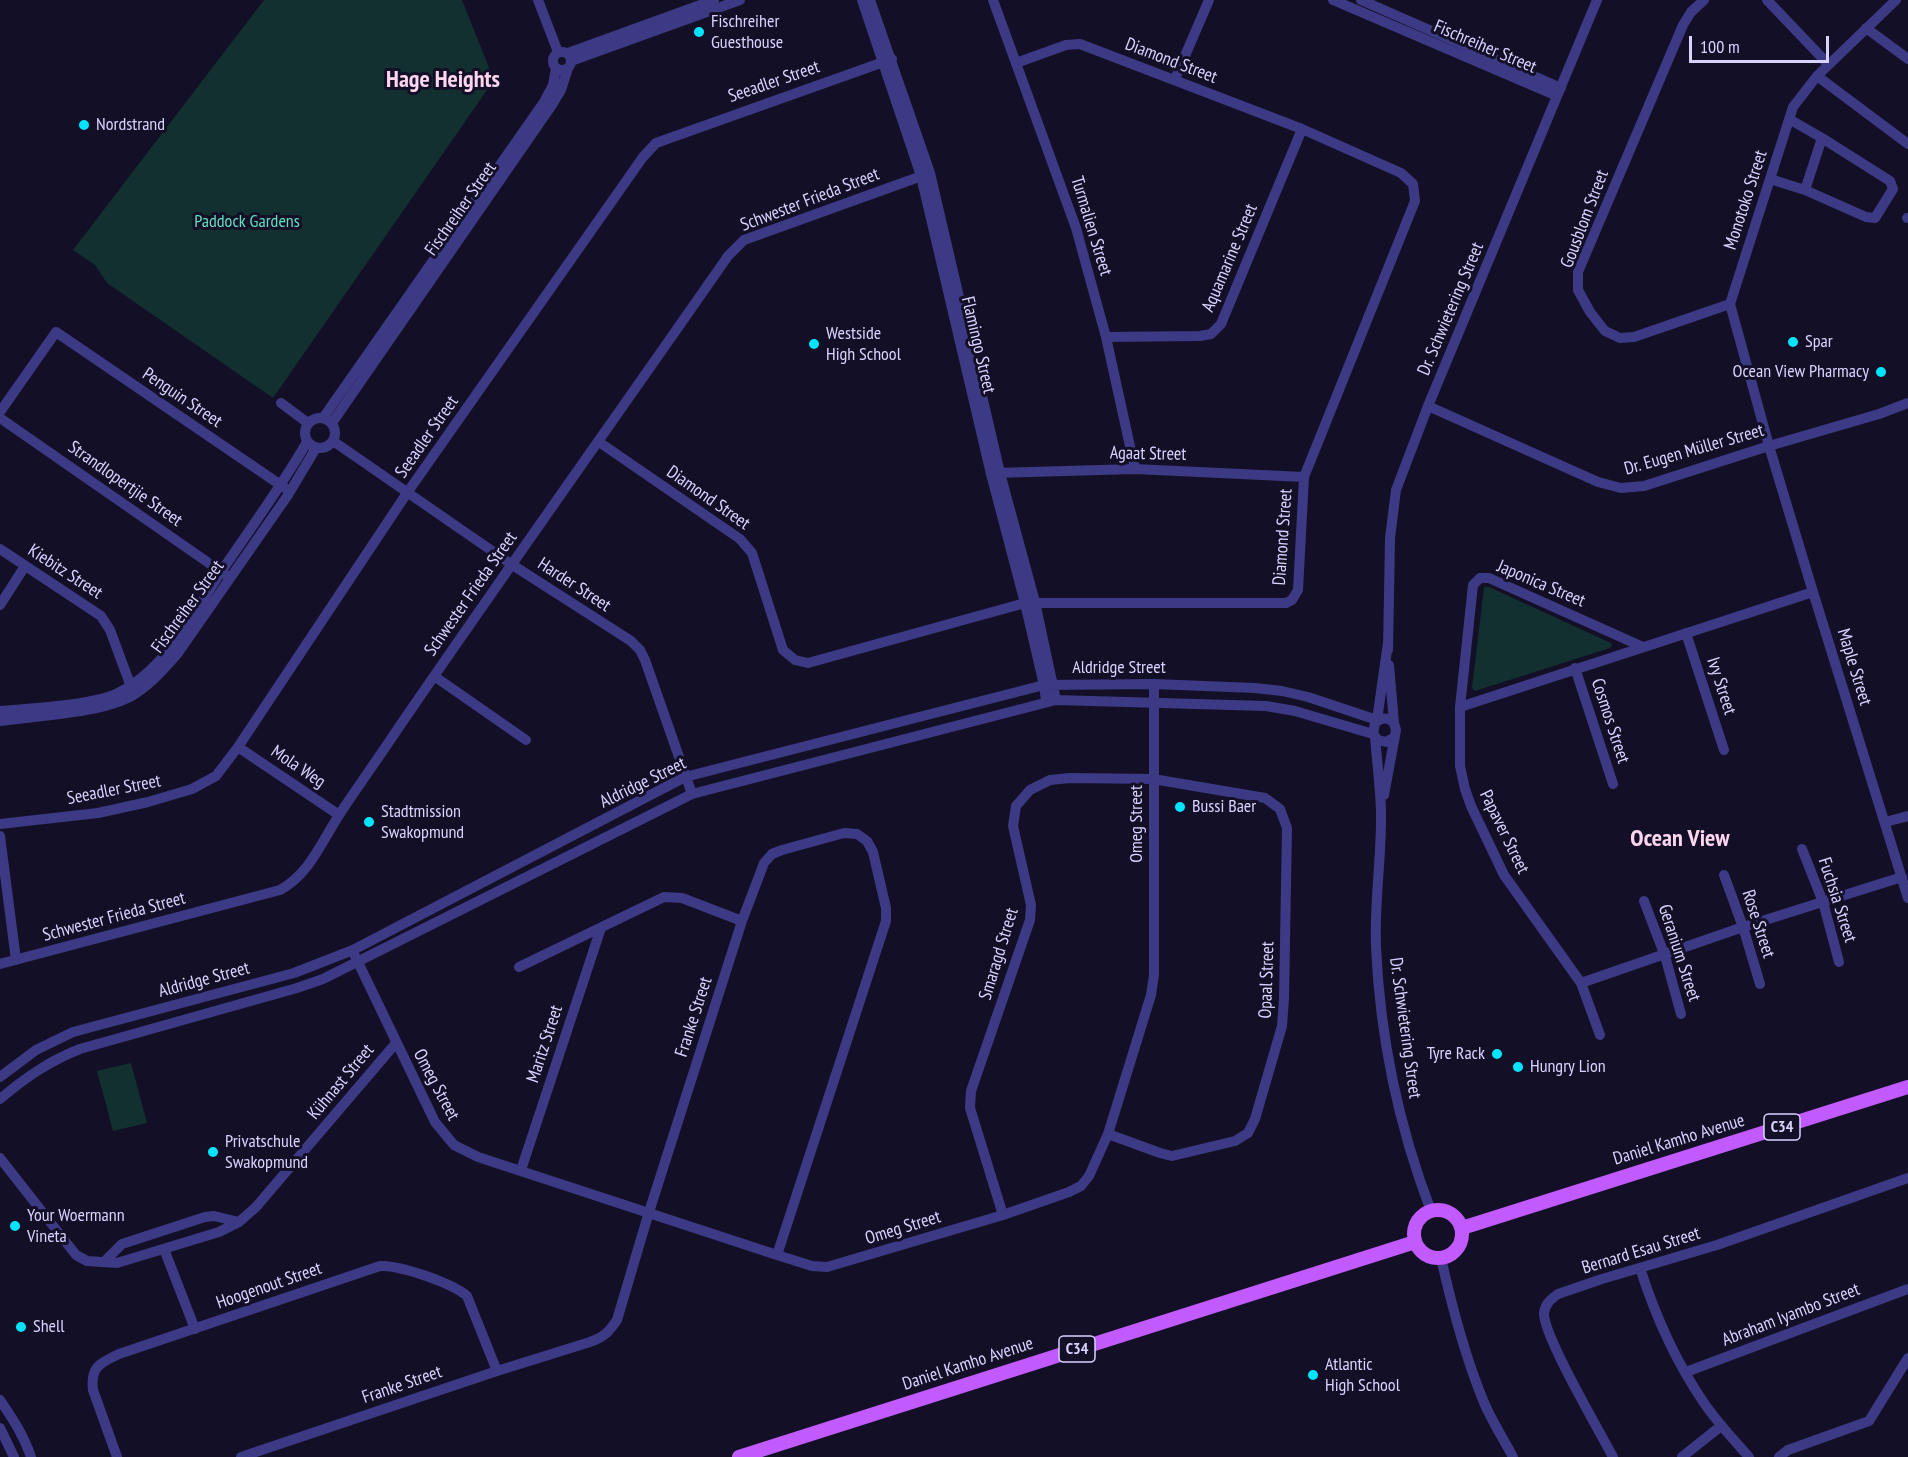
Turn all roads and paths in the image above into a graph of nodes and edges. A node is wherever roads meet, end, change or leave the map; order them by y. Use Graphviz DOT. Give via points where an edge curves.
graph roads {
  1 [pos="538,0"];
  2 [pos="714,0"];
  3 [pos="740,0"];
  4 [pos="862,0"];
  5 [pos="870,0"];
  6 [pos="993,0"];
  7 [pos="1209,0"];
  8 [pos="1334,0"];
  9 [pos="1361,0"];
  10 [pos="1597,0"];
  11 [pos="1704,0"];
  12 [pos="1767,0"];
  13 [pos="1896,0"];
  14 [pos="1350,3"];
  15 [pos="1866,28"];
  16 [pos="566,59"];
  17 [pos="1908,59"];
  18 [pos="888,60"];
  19 [pos="1016,63"];
  20 [pos="1828,64"];
  21 [pos="556,68"];
  22 [pos="1817,76"];
  23 [pos="1175,79"];
  24 [pos="1559,92"];
  25 [pos="1790,119"];
  26 [pos="1302,129"];
  27 [pos="1822,138"];
  28 [pos="1908,144"];
  29 [pos="926,175"];
  30 [pos="1770,179"];
  31 [pos="1805,190"];
  32 [pos="1730,304"];
  33 [pos="1106,337"];
  34 [pos="281,403"];
  35 [pos="1908,403"];
  36 [pos="1428,406"];
  37 [pos="0,412"];
  38 [pos="0,418"];
  39 [pos="327,421"];
  40 [pos="308,423"];
  41 [pos="333,441"];
  42 [pos="599,442"];
  43 [pos="312,445"];
  44 [pos="1769,446"];
  45 [pos="1135,469"];
  46 [pos="996,473"];
  47 [pos="1304,477"];
  48 [pos="286,489"];
  49 [pos="407,493"];
  50 [pos="0,549"];
  51 [pos="511,564"];
  52 [pos="25,566"];
  53 [pos="226,575"];
  54 [pos="1813,592"];
  55 [pos="1030,603"];
  56 [pos="0,605"];
  57 [pos="1686,633"];
  58 [pos="1388,643"];
  59 [pos="1643,647"];
  60 [pos="1575,668"];
  61 [pos="434,676"];
  62 [pos="1048,684"];
  63 [pos="1154,684"];
  64 [pos="132,690"];
  65 [pos="1051,701"];
  66 [pos="1154,702"];
  67 [pos="1460,707"];
  68 [pos="0,711"];
  69 [pos="1377,720"];
  70 [pos="0,721"];
  71 [pos="1394,723"];
  72 [pos="1374,735"];
  73 [pos="1393,738"];
  74 [pos="526,740"];
  75 [pos="238,747"];
  76 [pos="1724,750"];
  77 [pos="685,777"];
  78 [pos="1153,779"];
  79 [pos="1613,784"];
  80 [pos="692,794"];
  81 [pos="1381,810"];
  82 [pos="339,815"];
  83 [pos="1908,816"];
  84 [pos="1885,822"];
  85 [pos="0,824"];
  86 [pos="0,836"];
  87 [pos="1802,849"];
  88 [pos="1724,875"];
  89 [pos="1902,877"];
  90 [pos="1908,898"];
  91 [pos="1644,901"];
  92 [pos="1823,902"];
  93 [pos="742,921"];
  94 [pos="1743,927"];
  95 [pos="601,928"];
  96 [pos="352,951"];
  97 [pos="1665,956"];
  98 [pos="16,960"];
  99 [pos="1839,962"];
  100 [pos="358,963"];
  101 [pos="0,964"];
  102 [pos="519,967"];
  103 [pos="1581,984"];
  104 [pos="1760,984"];
  105 [pos="241,987"];
  106 [pos="246,1003"];
  107 [pos="1682,1014"];
  108 [pos="1600,1035"];
  109 [pos="396,1043"];
  110 [pos="0,1077"];
  111 [pos="1908,1088"];
  112 [pos="0,1099"];
  113 [pos="1108,1134"];
  114 [pos="0,1158"];
  115 [pos="521,1170"];
  116 [pos="1908,1178"];
  117 [pos="1431,1210"];
  118 [pos="649,1212"];
  119 [pos="1003,1215"];
  120 [pos="239,1222"];
  121 [pos="1461,1228"];
  122 [pos="1415,1242"];
  123 [pos="164,1249"];
  124 [pos="777,1255"];
  125 [pos="1441,1258"];
  126 [pos="104,1262"];
  127 [pos="1640,1268"];
  128 [pos="1908,1288"];
  129 [pos="195,1329"];
  130 [pos="1908,1358"];
  131 [pos="497,1371"];
  132 [pos="1686,1372"];
  133 [pos="0,1400"];
  134 [pos="1721,1425"];
  135 [pos="0,1428"];
  136 [pos="14,1457"];
  137 [pos="31,1457"];
  138 [pos="117,1457"];
  139 [pos="241,1457"];
  140 [pos="739,1457"];
  141 [pos="1513,1457"];
  142 [pos="1613,1457"];
  143 [pos="1682,1457"];
  144 [pos="1749,1457"];
  145 [pos="1779,1457"];
  1 -- 16 [label="street"];
  2 -- 16 [label="street"];
  3 -- 16 [label="street"];
  4 -- 18 [label="street, Flamingo Street"];
  5 -- 18 [label="street, Flamingo Street"];
  6 -- 19 [label="street, Turmalien Street"];
  7 -- 23 [label="street"];
  8 -- 14 [label="street, Fischreiher Street"];
  9 -- 24 [label="street, Fischreiher Street"];
  10 -- 24 [label="street, Dr. Schwietering Street"];
  11 -- 32 [label="street, Gousblom Street" via="1683,25 1578,272 1578,290 1605,331 1620,338 1634,337"];
  12 -- 20 [label="street"];
  13 -- 15 [label="street, Monotoko Street"];
  14 -- 24 [label="street, Fischreiher Street"];
  15 -- 17 [label="street"];
  15 -- 20 [label="street, Monotoko Street"];
  16 -- 21 [label="street" via="562,70"];
  16 -- 21 [label="street, Fischreiher Street" via="553,59"];
  16 -- 39 [label="street, Fischreiher Street" via="561,90 552,105"];
  18 -- 29 [label="street, Flamingo Street"];
  18 -- 49 [label="street, Seeadler Street" via="656,143"];
  19 -- 23 [label="street, Diamond Street" via="1066,45 1080,44"];
  19 -- 33 [label="street, Turmalien Street" via="1076,228"];
  20 -- 22 [label="street, Monotoko Street"];
  21 -- 39 [label="street, Fischreiher Street" via="544,102"];
  22 -- 25 [label="street, Monotoko Street" via="1793,107"];
  22 -- 28 [label="street"];
  23 -- 26 [label="street, Diamond Street"];
  24 -- 36 [label="street, Dr. Schwietering Street"];
  25 -- 27 [label="street"];
  25 -- 30 [label="street, Monotoko Street"];
  26 -- 33 [label="street, Aquamarine Street" via="1221,324 1211,334 1200,336"];
  26 -- 47 [label="street, Diamond Street" via="1401,173 1413,184 1415,201"];
  27 -- 31 [label="street"];
  27 -- 31 [label="street" via="1890,181 1893,189 1875,218"];
  29 -- 42 [label="street, Schwester Frieda Street" via="744,240 728,256"];
  29 -- 46 [label="street, Flamingo Street"];
  30 -- 31 [label="street"];
  30 -- 32 [label="street, Monotoko Street"];
  32 -- 44 [label="street"];
  33 -- 45 [label="street, Turmalien Street"];
  34 -- 40 [label="street"];
  35 -- 44 [label="street, Dr. Eugen Müller Street"];
  36 -- 44 [label="street, Dr. Eugen Müller Street" via="1599,482 1621,488 1644,486"];
  36 -- 58 [label="street, Dr. Schwietering Street" via="1396,490"];
  37 -- 48 [label="street, Penguin Street" via="56,332"];
  38 -- 53 [label="street, Strandlopertjie Street"];
  39 -- 40 [label="street" via="316,418"];
  39 -- 41 [label="street" via="335,432"];
  40 -- 43 [label="street" via="304,434"];
  41 -- 43 [label="street" via="324,448"];
  41 -- 49 [label="street, Harder Street"];
  42 -- 51 [label="street, Schwester Frieda Street"];
  42 -- 55 [label="street, Diamond Street" via="740,539 752,553 783,650 795,660 808,663"];
  43 -- 48 [label="street, Fischreiher Street"];
  44 -- 54 [label="street, Maple Street"];
  45 -- 46 [label="street, Agaat Street"];
  45 -- 47 [label="street, Agaat Street"];
  46 -- 55 [label="street, Flamingo Street"];
  47 -- 55 [label="street, Diamond Street" via="1298,590 1286,603"];
  48 -- 53 [label="street, Fischreiher Street"];
  49 -- 51 [label="street, Harder Street"];
  49 -- 75 [label="street, Seeadler Street"];
  50 -- 52 [label="street, Kiebitz Street"];
  51 -- 61 [label="street, Schwester Frieda Street"];
  51 -- 77 [label="street, Harder Street" via="640,650"];
  52 -- 56 [label="street"];
  52 -- 64 [label="street, Kiebitz Street" via="101,616"];
  53 -- 64 [label="street, Fischreiher Street"];
  54 -- 57 [label="street"];
  54 -- 84 [label="street, Maple Street"];
  55 -- 62 [label="street, Flamingo Street"];
  57 -- 59 [label="street"];
  57 -- 76 [label="street, Ivy Street"];
  58 -- 69 [label="street, Dr. Schwietering Street"];
  58 -- 71 [label="street, Dr. Schwietering Street"];
  59 -- 60 [label="street"];
  59 -- 67 [label="street, Japonica Street" via="1489,578 1480,578 1473,585"];
  60 -- 67 [label="street"];
  60 -- 79 [label="street, Cosmos Street"];
  61 -- 74 [label="street"];
  61 -- 82 [label="street, Schwester Frieda Street"];
  62 -- 63 [label="street, Aldridge Street"];
  62 -- 65 [label="street, Flamingo Street"];
  62 -- 77 [label="street, Aldridge Street"];
  63 -- 66 [label="street, Omeg Street"];
  63 -- 69 [label="street, Aldridge Street" via="1282,691"];
  64 -- 68 [label="street, Fischreiher Street" via="103,698"];
  64 -- 70 [label="street, Fischreiher Street" via="102,707"];
  65 -- 66 [label="street, Aldridge Street"];
  65 -- 80 [label="street, Aldridge Street"];
  66 -- 72 [label="street, Aldridge Street" via="1266,706"];
  66 -- 78 [label="street, Omeg Street"];
  67 -- 103 [label="street, Papaver Street" via="1460,766 1471,806 1504,875"];
  69 -- 71 [label="street" via="1384,718"];
  69 -- 72 [label="street"];
  71 -- 73 [label="street"];
  72 -- 73 [label="street" via="1382,742"];
  72 -- 81 [label="street, Dr. Schwietering Street"];
  73 -- 81 [label="street, Dr. Schwietering Street"];
  75 -- 82 [label="street, Mola Weg"];
  75 -- 85 [label="street, Seeadler Street" via="216,776 192,789 98,813"];
  77 -- 80 [label="street, Harder Street"];
  77 -- 96 [label="street, Aldridge Street"];
  78 -- 113 [label="street, Omeg Street" via="1154,975"];
  78 -- 113 [label="street, Opaal Street" via="1265,798 1280,809 1287,828 1282,1026 1248,1133 1235,1141 1172,1156"];
  78 -- 119 [label="street, Smaragd Street" via="1050,780 1030,790 1016,806 1013,826 1031,905 1030,920 971,1091 970,1108"];
  80 -- 100 [label="street, Aldridge Street"];
  81 -- 117 [label="street, Dr. Schwietering Street" via="1376,945 1381,1009 1410,1150"];
  82 -- 98 [label="street, Schwester Frieda Street" via="306,868 292,884 280,890"];
  83 -- 84 [label="street"];
  84 -- 89 [label="street, Maple Street"];
  86 -- 98 [label="street"];
  87 -- 92 [label="street, Fuchsia Street"];
  88 -- 94 [label="street, Rose Street"];
  89 -- 90 [label="street, Maple Street"];
  89 -- 92 [label="street"];
  91 -- 97 [label="street, Geranium Street"];
  92 -- 94 [label="street"];
  92 -- 99 [label="street, Fuchsia Street"];
  93 -- 95 [label="street" via="682,898 664,897"];
  93 -- 118 [label="street, Franke Street"];
  93 -- 124 [label="street, Franke Street" via="764,863 772,854 844,833 857,834 867,841 873,852 886,921"];
  94 -- 97 [label="street"];
  94 -- 104 [label="street, Rose Street"];
  95 -- 102 [label="street"];
  95 -- 115 [label="street, Maritz Street"];
  96 -- 100 [label="street, Omeg Street"];
  96 -- 105 [label="street, Aldridge Street" via="294,973"];
  97 -- 103 [label="street"];
  97 -- 107 [label="street, Geranium Street"];
  98 -- 101 [label="street, Schwester Frieda Street"];
  100 -- 106 [label="street, Aldridge Street" via="297,988"];
  100 -- 109 [label="street, Omeg Street"];
  103 -- 108 [label="street, Papaver Street"];
  105 -- 106 [label="street"];
  105 -- 110 [label="street, Aldridge Street" via="67,1034 36,1050"];
  106 -- 112 [label="street, Aldridge Street" via="57,1058"];
  109 -- 115 [label="street, Omeg Street" via="435,1122 454,1145"];
  109 -- 120 [label="street, Kühnast Street"];
  111 -- 121 [label="main road, Daniel Kamho Avenue / C34"];
  113 -- 119 [label="street, Omeg Street" via="1081,1186"];
  114 -- 126 [label="street, Kühnast Street" via="76,1255 87,1261"];
  115 -- 118 [label="street, Omeg Street"];
  116 -- 127 [label="street, Bernard Esau Street" via="1718,1245"];
  117 -- 121 [label="main road" via="1449,1212"];
  117 -- 122 [label="main road" via="1416,1223"];
  118 -- 124 [label="street, Omeg Street"];
  118 -- 131 [label="street, Franke Street" via="610,1332"];
  119 -- 124 [label="street, Omeg Street" via="827,1268"];
  120 -- 123 [label="street, Kühnast Street"];
  120 -- 126 [label="street" via="205,1217 122,1244"];
  121 -- 125 [label="main road" via="1462,1238 1456,1250"];
  122 -- 125 [label="main road" via="1423,1254"];
  122 -- 140 [label="main road, Daniel Kamho Avenue / C34"];
  123 -- 126 [label="street, Kühnast Street" via="117,1263"];
  123 -- 129 [label="street"];
  125 -- 141 [label="street" via="1472,1371"];
  127 -- 132 [label="street" via="1657,1318"];
  127 -- 142 [label="street, Bernard Esau Street" via="1558,1294 1544,1312 1556,1346"];
  128 -- 132 [label="street, Abraham Iyambo Street"];
  129 -- 131 [label="street, Hoogenout Street" via="389,1266 458,1288 467,1296"];
  129 -- 138 [label="street, Hoogenout Street" via="118,1354 95,1370 93,1390"];
  130 -- 145 [label="street" via="1869,1421 1788,1450"];
  131 -- 139 [label="street, Franke Street"];
  132 -- 134 [label="street"];
  133 -- 137 [label="street"];
  134 -- 143 [label="street"];
  134 -- 144 [label="street"];
  135 -- 136 [label="street"];
}
